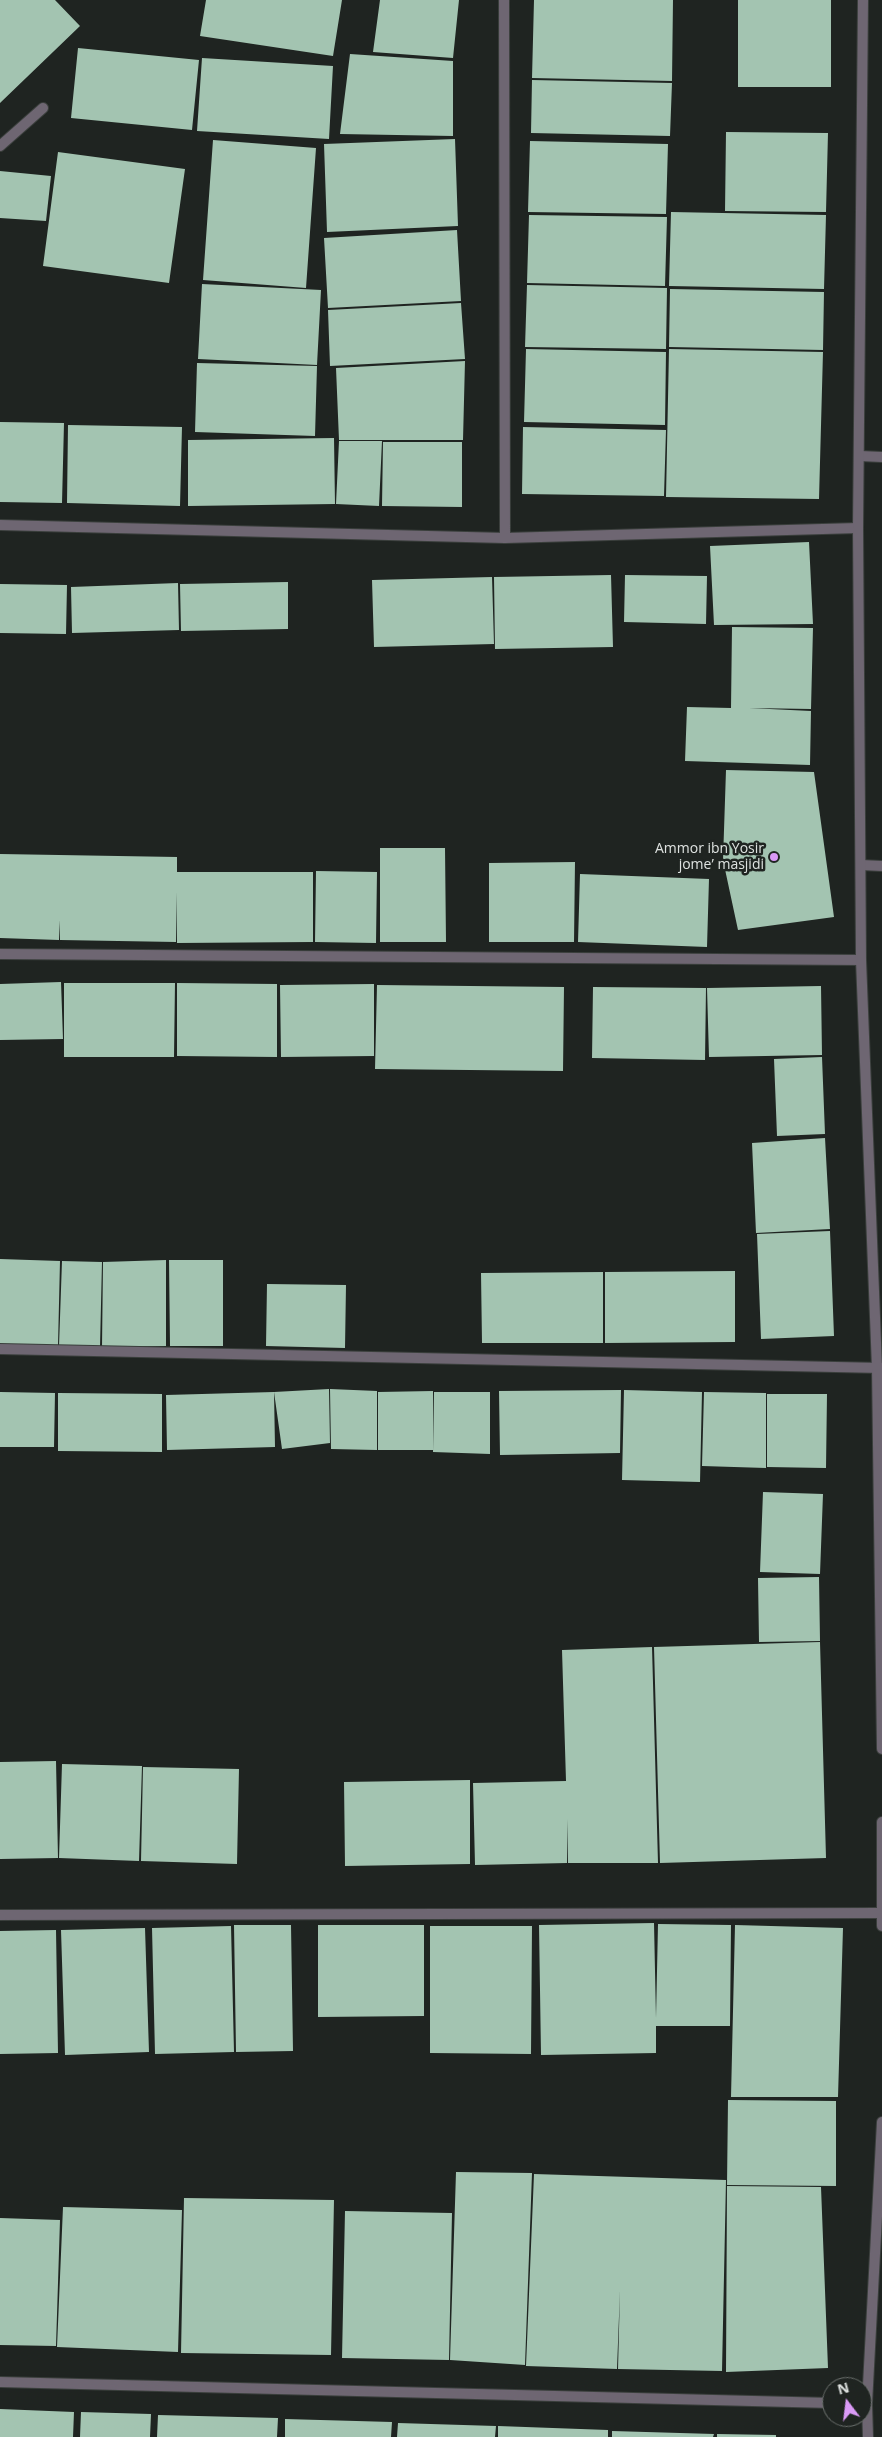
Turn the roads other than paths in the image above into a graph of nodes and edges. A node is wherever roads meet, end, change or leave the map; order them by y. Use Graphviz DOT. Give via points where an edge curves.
graph roads {
  1 [pos="504,0"];
  2 [pos="863,0"];
  3 [pos="43,108"];
  4 [pos="0,146"];
  5 [pos="860,456"];
  6 [pos="882,457"];
  7 [pos="0,525"];
  8 [pos="858,528"];
  9 [pos="505,538"];
  10 [pos="861,865"];
  11 [pos="882,866"];
  12 [pos="0,954"];
  13 [pos="861,960"];
  14 [pos="0,1350"];
  15 [pos="880,1368"];
  16 [pos="882,1750"];
  17 [pos="882,1822"];
  18 [pos="882,1913"];
  19 [pos="0,1915"];
  20 [pos="882,1926"];
  21 [pos="882,2122"];
  22 [pos="866,2377"];
  23 [pos="0,2382"];
  24 [pos="822,2403"];
  1 -- 9 [label="street"];
  2 -- 5 [label="street"];
  3 -- 4 [label="street"];
  5 -- 6 [label="street"];
  5 -- 8 [label="street"];
  7 -- 9 [label="street"];
  8 -- 9 [label="street"];
  8 -- 10 [label="street"];
  10 -- 11 [label="street"];
  10 -- 13 [label="street"];
  12 -- 13 [label="street"];
  13 -- 15 [label="street"];
  14 -- 15 [label="street"];
  15 -- 16 [label="street"];
  17 -- 18 [label="street"];
  18 -- 19 [label="street"];
  18 -- 20 [label="street"];
  21 -- 22 [label="street"];
  23 -- 24 [label="street"];
}
